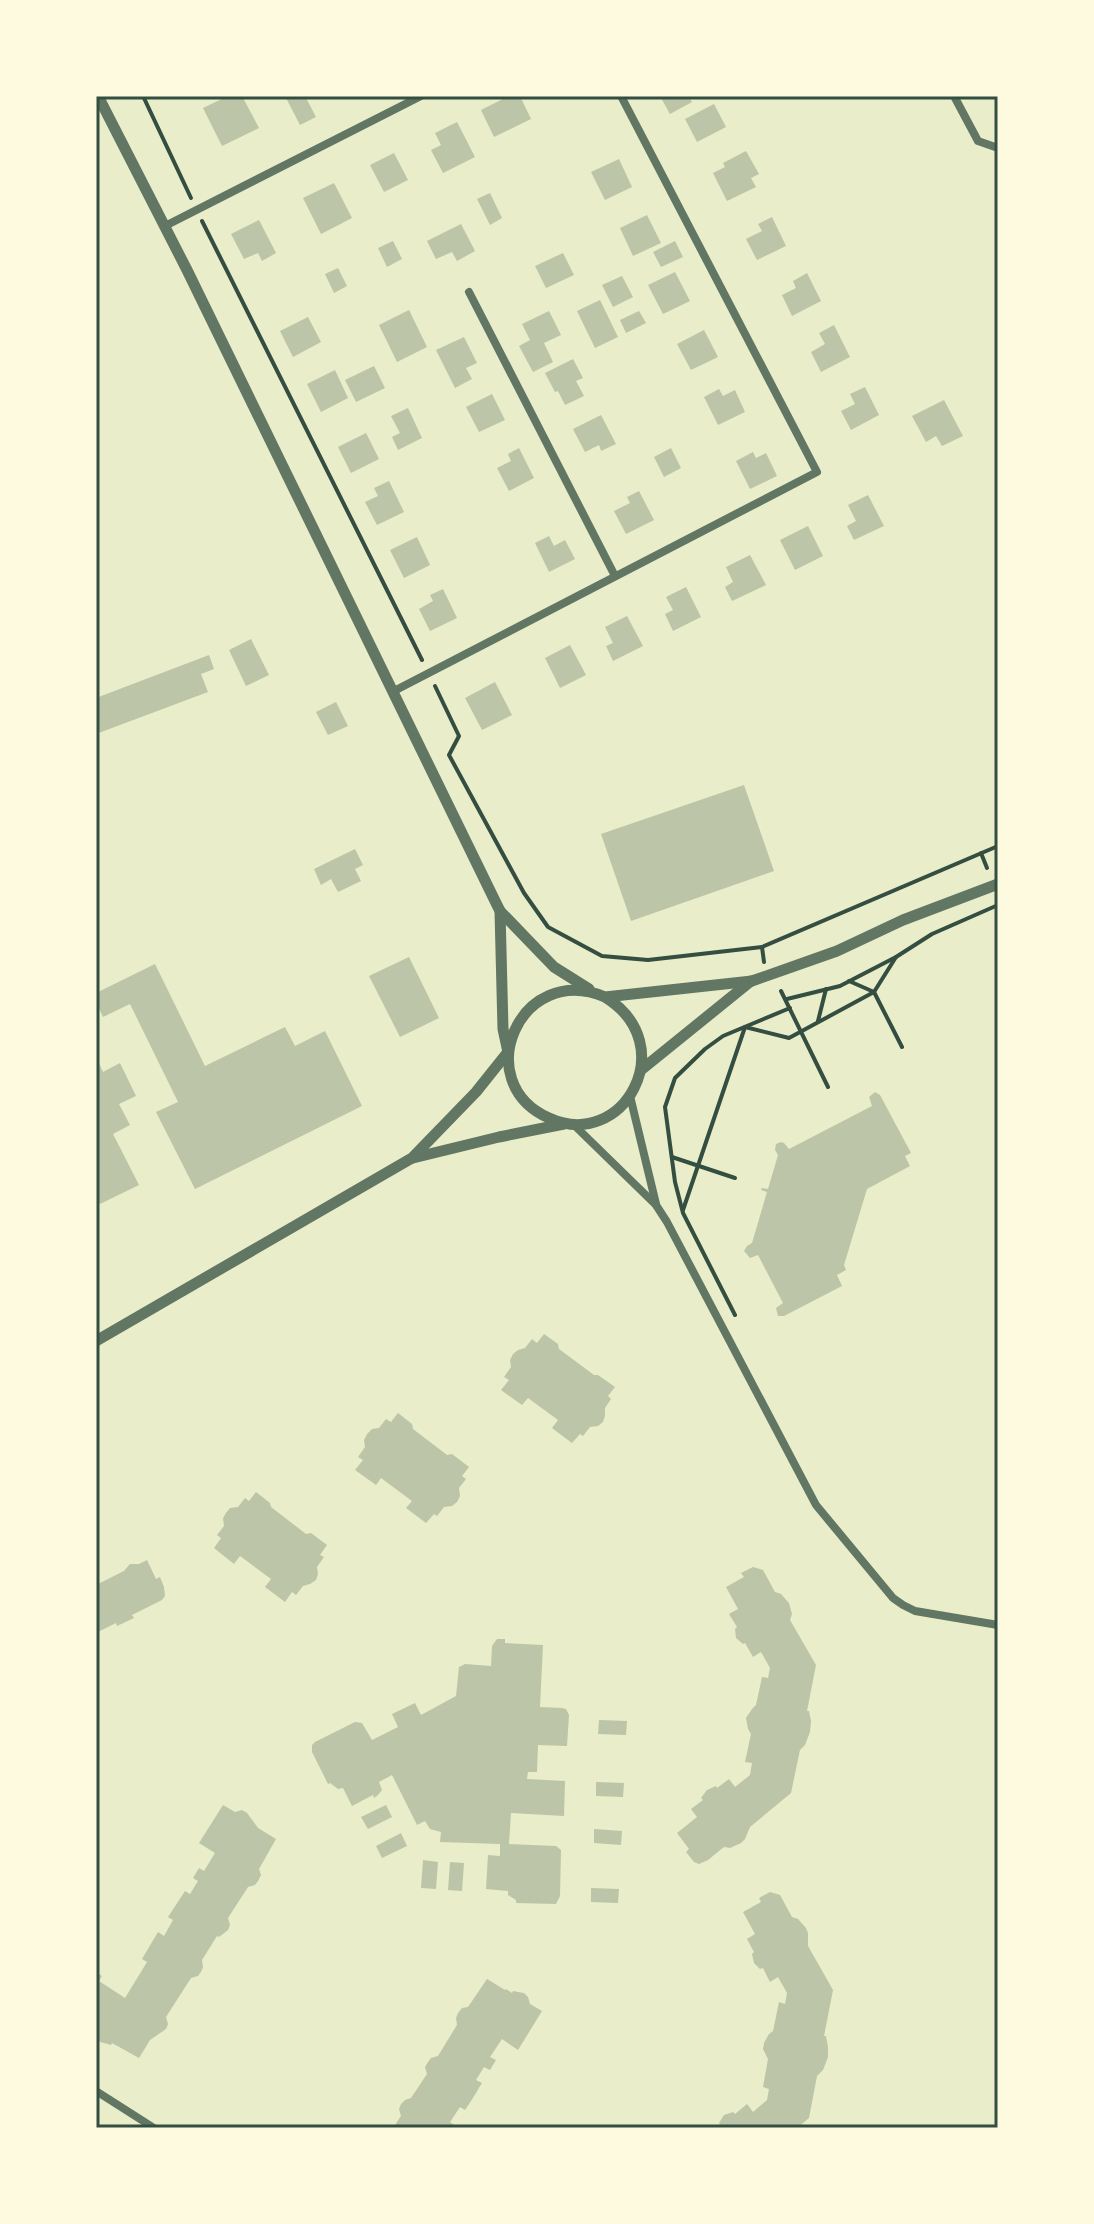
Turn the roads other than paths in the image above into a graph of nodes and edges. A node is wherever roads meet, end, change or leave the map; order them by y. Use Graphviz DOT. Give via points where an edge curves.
graph roads {
  1 [pos="98,96"];
  2 [pos="421,96"];
  3 [pos="621,96"];
  4 [pos="954,96"];
  5 [pos="998,148"];
  6 [pos="165,226"];
  7 [pos="469,292"];
  8 [pos="615,576"];
  9 [pos="394,691"];
  10 [pos="998,884"];
  11 [pos="500,911"];
  12 [pos="752,981"];
  13 [pos="601,995"];
  14 [pos="508,1052"];
  15 [pos="641,1070"];
  16 [pos="630,1096"];
  17 [pos="569,1124"];
  18 [pos="412,1158"];
  19 [pos="656,1205"];
  20 [pos="96,1341"];
  21 [pos="998,1625"];
  22 [pos="96,2091"];
  23 [pos="154,2128"];
  1 -- 6 [label="street"];
  2 -- 6 [label="street"];
  3 -- 8 [label="street" via="817,472"];
  4 -- 5 [label="street" via="978,141"];
  6 -- 9 [label="street"];
  7 -- 8 [label="street"];
  8 -- 9 [label="street"];
  9 -- 11 [label="street"];
  10 -- 12 [label="street"];
  11 -- 13 [label="street" via="554,967"];
  11 -- 14 [label="street"];
  12 -- 13 [label="street"];
  12 -- 15 [label="street"];
  13 -- 14 [label="street" via="564,991 533,1004 518,1021"];
  13 -- 15 [label="street" via="623,1010 636,1028"];
  14 -- 17 [label="street" via="519,1094 545,1117"];
  14 -- 18 [label="street"];
  15 -- 16 [label="street"];
  16 -- 17 [label="street" via="609,1115"];
  16 -- 19 [label="street"];
  17 -- 18 [label="street"];
  17 -- 19 [label="street"];
  18 -- 20 [label="street"];
  19 -- 21 [label="street" via="816,1505 903,1605"];
  22 -- 23 [label="street"];
}
